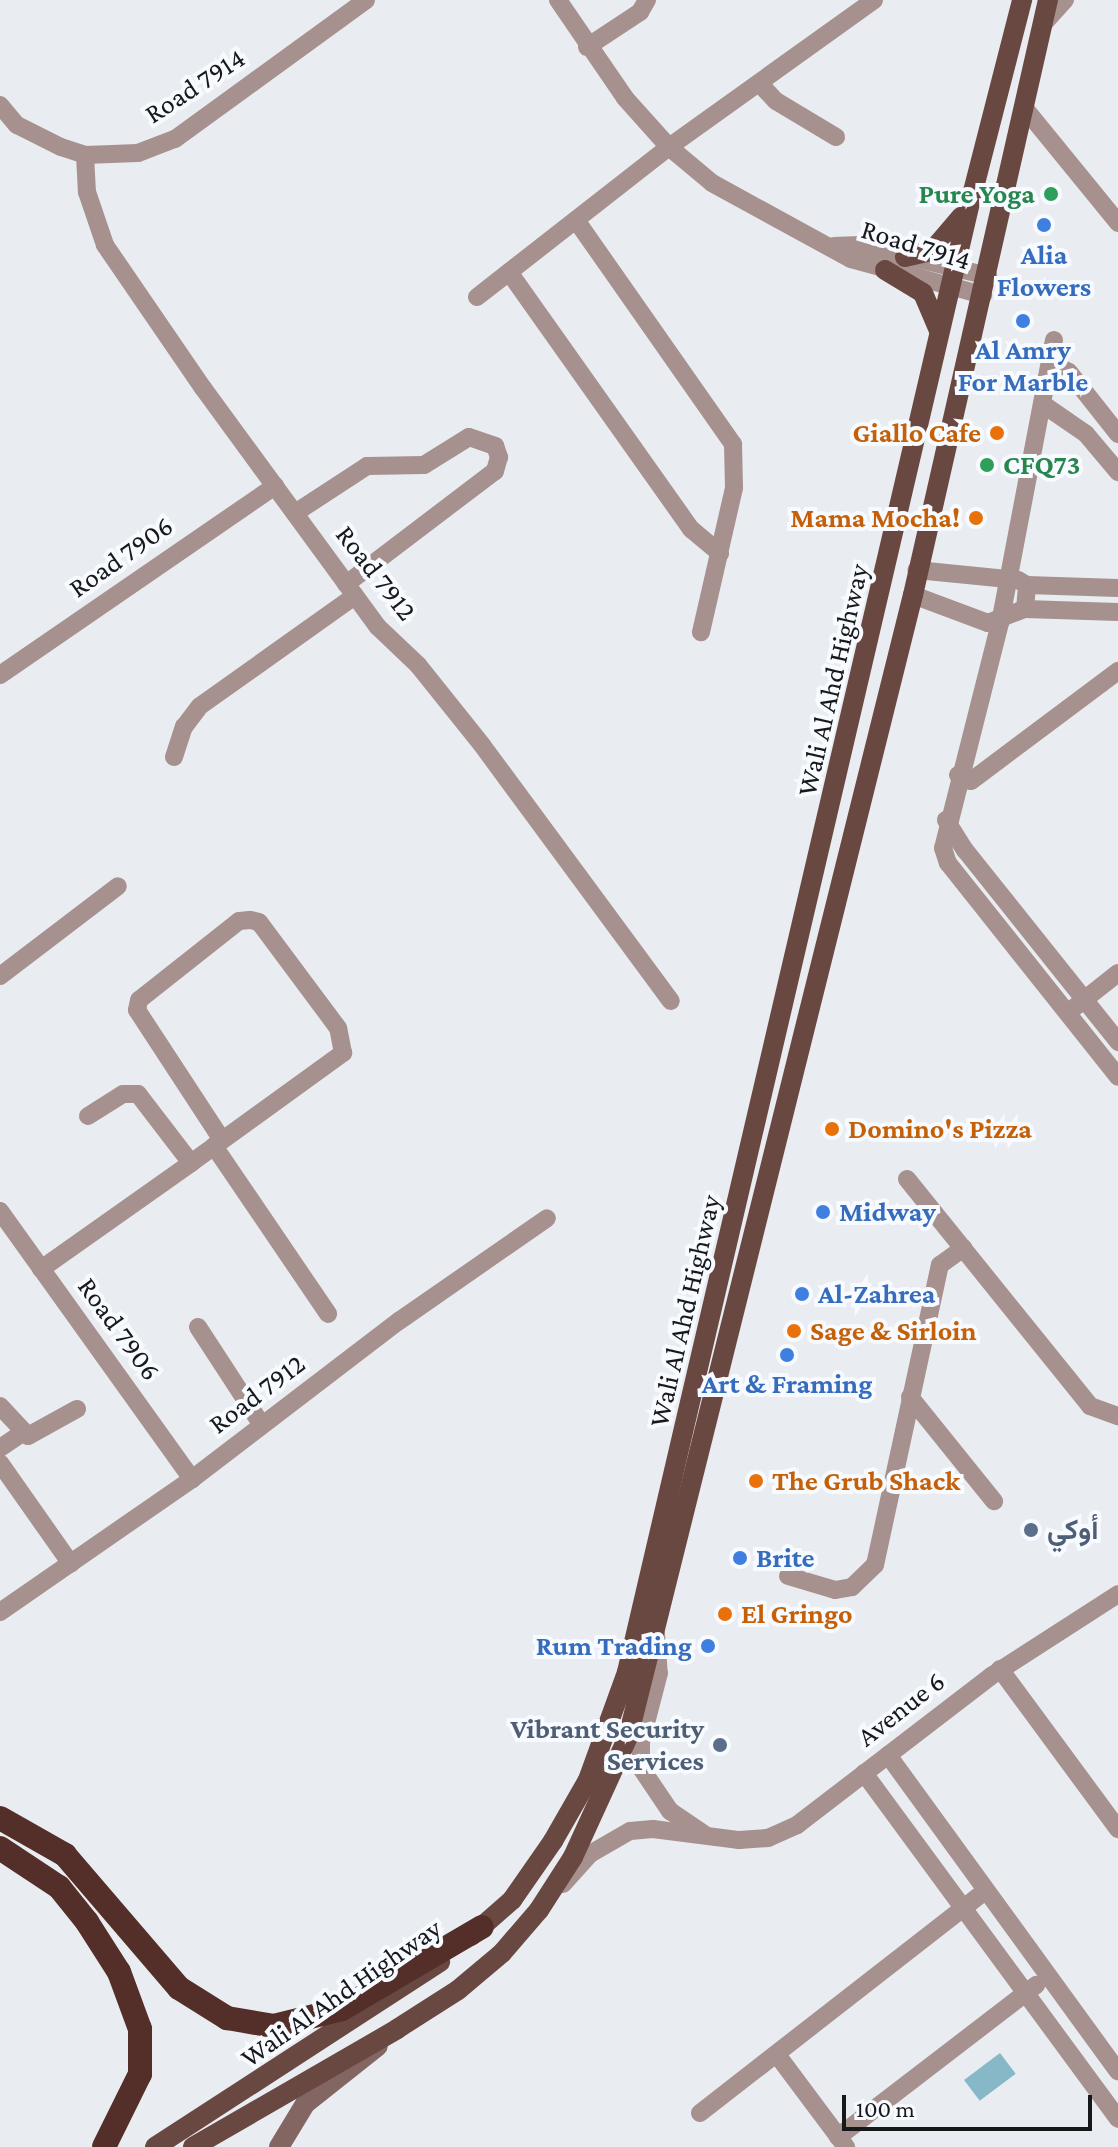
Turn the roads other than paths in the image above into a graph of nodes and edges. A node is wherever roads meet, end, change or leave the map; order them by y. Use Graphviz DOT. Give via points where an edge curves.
graph roads {
  1 [pos="366,0"];
  2 [pos="546,0"];
  3 [pos="647,0"];
  4 [pos="874,0"];
  5 [pos="1022,0"];
  6 [pos="1048,0"];
  7 [pos="1065,0"];
  8 [pos="562,8"];
  9 [pos="1045,22"];
  10 [pos="587,47"];
  11 [pos="760,84"];
  12 [pos="0,105"];
  13 [pos="1026,110"];
  14 [pos="836,137"];
  15 [pos="669,147"];
  16 [pos="85,155"];
  17 [pos="970,203"];
  18 [pos="576,220"];
  19 [pos="1118,223"];
  20 [pos="834,246"];
  21 [pos="905,257"];
  22 [pos="885,270"];
  23 [pos="509,272"];
  24 [pos="952,278"];
  25 [pos="985,285"];
  26 [pos="477,297"];
  27 [pos="939,334"];
  28 [pos="1054,340"];
  29 [pos="1050,362"];
  30 [pos="1044,405"];
  31 [pos="920,422"];
  32 [pos="1118,434"];
  33 [pos="1118,472"];
  34 [pos="275,486"];
  35 [pos="295,513"];
  36 [pos="720,553"];
  37 [pos="916,570"];
  38 [pos="1008,578"];
  39 [pos="1027,585"];
  40 [pos="1118,588"];
  41 [pos="351,590"];
  42 [pos="913,595"];
  43 [pos="1025,609"];
  44 [pos="1118,612"];
  45 [pos="1000,623"];
  46 [pos="701,632"];
  47 [pos="1118,671"];
  48 [pos="0,675"];
  49 [pos="174,757"];
  50 [pos="958,775"];
  51 [pos="946,820"];
  52 [pos="118,886"];
  53 [pos="1118,973"];
  54 [pos="0,976"];
  55 [pos="1084,999"];
  56 [pos="671,1001"];
  57 [pos="1067,1013"];
  58 [pos="1118,1042"];
  59 [pos="1118,1077"];
  60 [pos="88,1116"];
  61 [pos="218,1143"];
  62 [pos="191,1163"];
  63 [pos="907,1179"];
  64 [pos="0,1211"];
  65 [pos="547,1218"];
  66 [pos="963,1248"];
  67 [pos="41,1269"];
  68 [pos="328,1314"];
  69 [pos="198,1327"];
  70 [pos="910,1397"];
  71 [pos="0,1406"];
  72 [pos="77,1409"];
  73 [pos="1118,1416"];
  74 [pos="262,1425"];
  75 [pos="21,1434"];
  76 [pos="0,1448"];
  77 [pos="0,1463"];
  78 [pos="192,1479"];
  79 [pos="994,1501"];
  80 [pos="71,1564"];
  81 [pos="788,1576"];
  82 [pos="1118,1594"];
  83 [pos="0,1612"];
  84 [pos="656,1633"];
  85 [pos="1000,1669"];
  86 [pos="888,1755"];
  87 [pos="864,1773"];
  88 [pos="0,1818"];
  89 [pos="1118,1829"];
  90 [pos="710,1837"];
  91 [pos="0,1848"];
  92 [pos="985,1891"];
  93 [pos="963,1908"];
  94 [pos="539,1910"];
  95 [pos="482,1927"];
  96 [pos="1047,1976"];
  97 [pos="1026,1992"];
  98 [pos="397,2029"];
  99 [pos="778,2056"];
  100 [pos="1118,2071"];
  101 [pos="700,2113"];
  102 [pos="1118,2119"];
  103 [pos="842,2142"];
  104 [pos="104,2147"];
  105 [pos="155,2147"];
  106 [pos="193,2147"];
  107 [pos="279,2147"];
  1 -- 16 [label="street, Road 7914" via="175,139 138,153"];
  2 -- 8 [label="street, Road 7914"];
  3 -- 10 [label="street" via="640,12"];
  4 -- 11 [label="street"];
  5 -- 17 [label="main road, Wali Al Ahd Highway"];
  6 -- 9 [label="main road, Wali Al Ahd Highway"];
  7 -- 9 [label="street"];
  8 -- 10 [label="street, Road 7914"];
  9 -- 13 [label="main road, Wali Al Ahd Highway"];
  10 -- 15 [label="street, Road 7914"];
  11 -- 14 [label="street" via="776,101"];
  11 -- 15 [label="street"];
  12 -- 16 [label="street, Road 7914" via="17,125"];
  13 -- 19 [label="street"];
  13 -- 25 [label="main road, Wali Al Ahd Highway"];
  15 -- 18 [label="street"];
  15 -- 20 [label="street, Road 7914" via="758,213"];
  16 -- 34 [label="street, Road 7912" via="89,202 105,245"];
  17 -- 21 [label="main road" via="944,242 918,257"];
  17 -- 24 [label="main road, Wali Al Ahd Highway"];
  18 -- 23 [label="street"];
  18 -- 36 [label="street" via="729,434 736,477"];
  20 -- 21 [label="street, Road 7914" via="854,243"];
  20 -- 22 [label="street, Road 7914" via="851,259"];
  21 -- 24 [label="street, Road 7914"];
  22 -- 24 [label="street, Road 7914"];
  22 -- 27 [label="main road" via="923,293"];
  23 -- 26 [label="street"];
  23 -- 36 [label="street" via="691,529"];
  24 -- 25 [label="street, Road 7914"];
  24 -- 27 [label="main road, Wali Al Ahd Highway"];
  25 -- 37 [label="main road, Wali Al Ahd Highway"];
  27 -- 31 [label="main road, Wali Al Ahd Highway"];
  28 -- 29 [label="street"];
  29 -- 30 [label="street"];
  29 -- 32 [label="street" via="1069,372"];
  30 -- 33 [label="street" via="1086,434"];
  30 -- 38 [label="street"];
  31 -- 42 [label="main road" via="918,485 902,572"];
  31 -- 95 [label="main road, Wali Al Ahd Highway" via="627,1672 588,1780 512,1900"];
  34 -- 35 [label="street, Road 7912"];
  34 -- 48 [label="street, Road 7906"];
  35 -- 41 [label="street, Road 7912"];
  35 -- 41 [label="street" via="367,466 424,465 469,437 495,446 499,463 486,480"];
  36 -- 46 [label="street"];
  37 -- 38 [label="street"];
  37 -- 42 [label="main road, Wali Al Ahd Highway"];
  38 -- 39 [label="street"];
  38 -- 45 [label="street"];
  39 -- 40 [label="street"];
  39 -- 43 [label="street"];
  41 -- 49 [label="street" via="200,706 184,727"];
  41 -- 56 [label="street, Road 7912" via="482,745"];
  42 -- 45 [label="street" via="976,622"];
  42 -- 84 [label="main road, Wali Al Ahd Highway"];
  43 -- 44 [label="street"];
  43 -- 45 [label="street"];
  45 -- 50 [label="street"];
  47 -- 50 [label="street" via="971,781"];
  50 -- 51 [label="street"];
  51 -- 55 [label="street"];
  51 -- 57 [label="street" via="943,848 948,863"];
  52 -- 54 [label="street"];
  53 -- 55 [label="street"];
  55 -- 57 [label="street"];
  55 -- 58 [label="street"];
  57 -- 59 [label="street"];
  60 -- 62 [label="street" via="123,1094 138,1094"];
  61 -- 61 [label="street" via="343,1053 345,1046 338,1028 259,922 250,920 239,921 139,1000 137,1010"];
  61 -- 62 [label="street"];
  61 -- 68 [label="street"];
  62 -- 67 [label="street"];
  63 -- 66 [label="street"];
  64 -- 67 [label="street, Road 7906"];
  65 -- 74 [label="street, Road 7912"];
  66 -- 70 [label="street" via="940,1265"];
  66 -- 73 [label="street" via="1090,1406"];
  67 -- 78 [label="street, Road 7906"];
  69 -- 74 [label="street"];
  70 -- 79 [label="street"];
  70 -- 81 [label="street" via="868,1577 835,1590"];
  71 -- 75 [label="street"];
  72 -- 75 [label="street" via="35,1436"];
  74 -- 78 [label="street, Road 7912"];
  75 -- 76 [label="street"];
  77 -- 80 [label="street"];
  78 -- 80 [label="street, Road 7912"];
  80 -- 83 [label="street, Road 7912"];
  82 -- 85 [label="street, Avenue 6"];
  84 -- 90 [label="street" via="659,1673 641,1742 641,1768 670,1811"];
  84 -- 94 [label="main road, Wali Al Ahd Highway" via="623,1749 573,1857"];
  85 -- 86 [label="street, Avenue 6"];
  85 -- 89 [label="street"];
  86 -- 87 [label="street, Avenue 6"];
  86 -- 92 [label="street"];
  87 -- 90 [label="street, Avenue 6" via="815,1813 768,1838"];
  87 -- 93 [label="street"];
  88 -- 95 [label="highway" via="65,1855 179,1988 227,2018 274,2026 342,2009"];
  90 -- 94 [label="street, Avenue 6" via="630,1831 590,1854"];
  91 -- 104 [label="highway" via="59,1887 87,1922 119,1972 140,2029 140,2074"];
  92 -- 93 [label="street"];
  92 -- 96 [label="street"];
  93 -- 97 [label="street"];
  93 -- 99 [label="street"];
  94 -- 98 [label="main road, Wali Al Ahd Highway" via="480,1972"];
  95 -- 105 [label="main road, Wali Al Ahd Highway" via="384,2004"];
  96 -- 97 [label="street"];
  96 -- 100 [label="street"];
  97 -- 102 [label="street"];
  97 -- 103 [label="street"];
  98 -- 106 [label="main road, Wali Al Ahd Highway"];
  98 -- 107 [label="street" via="305,2104"];
  99 -- 101 [label="street"];
  99 -- 103 [label="street"];
}
